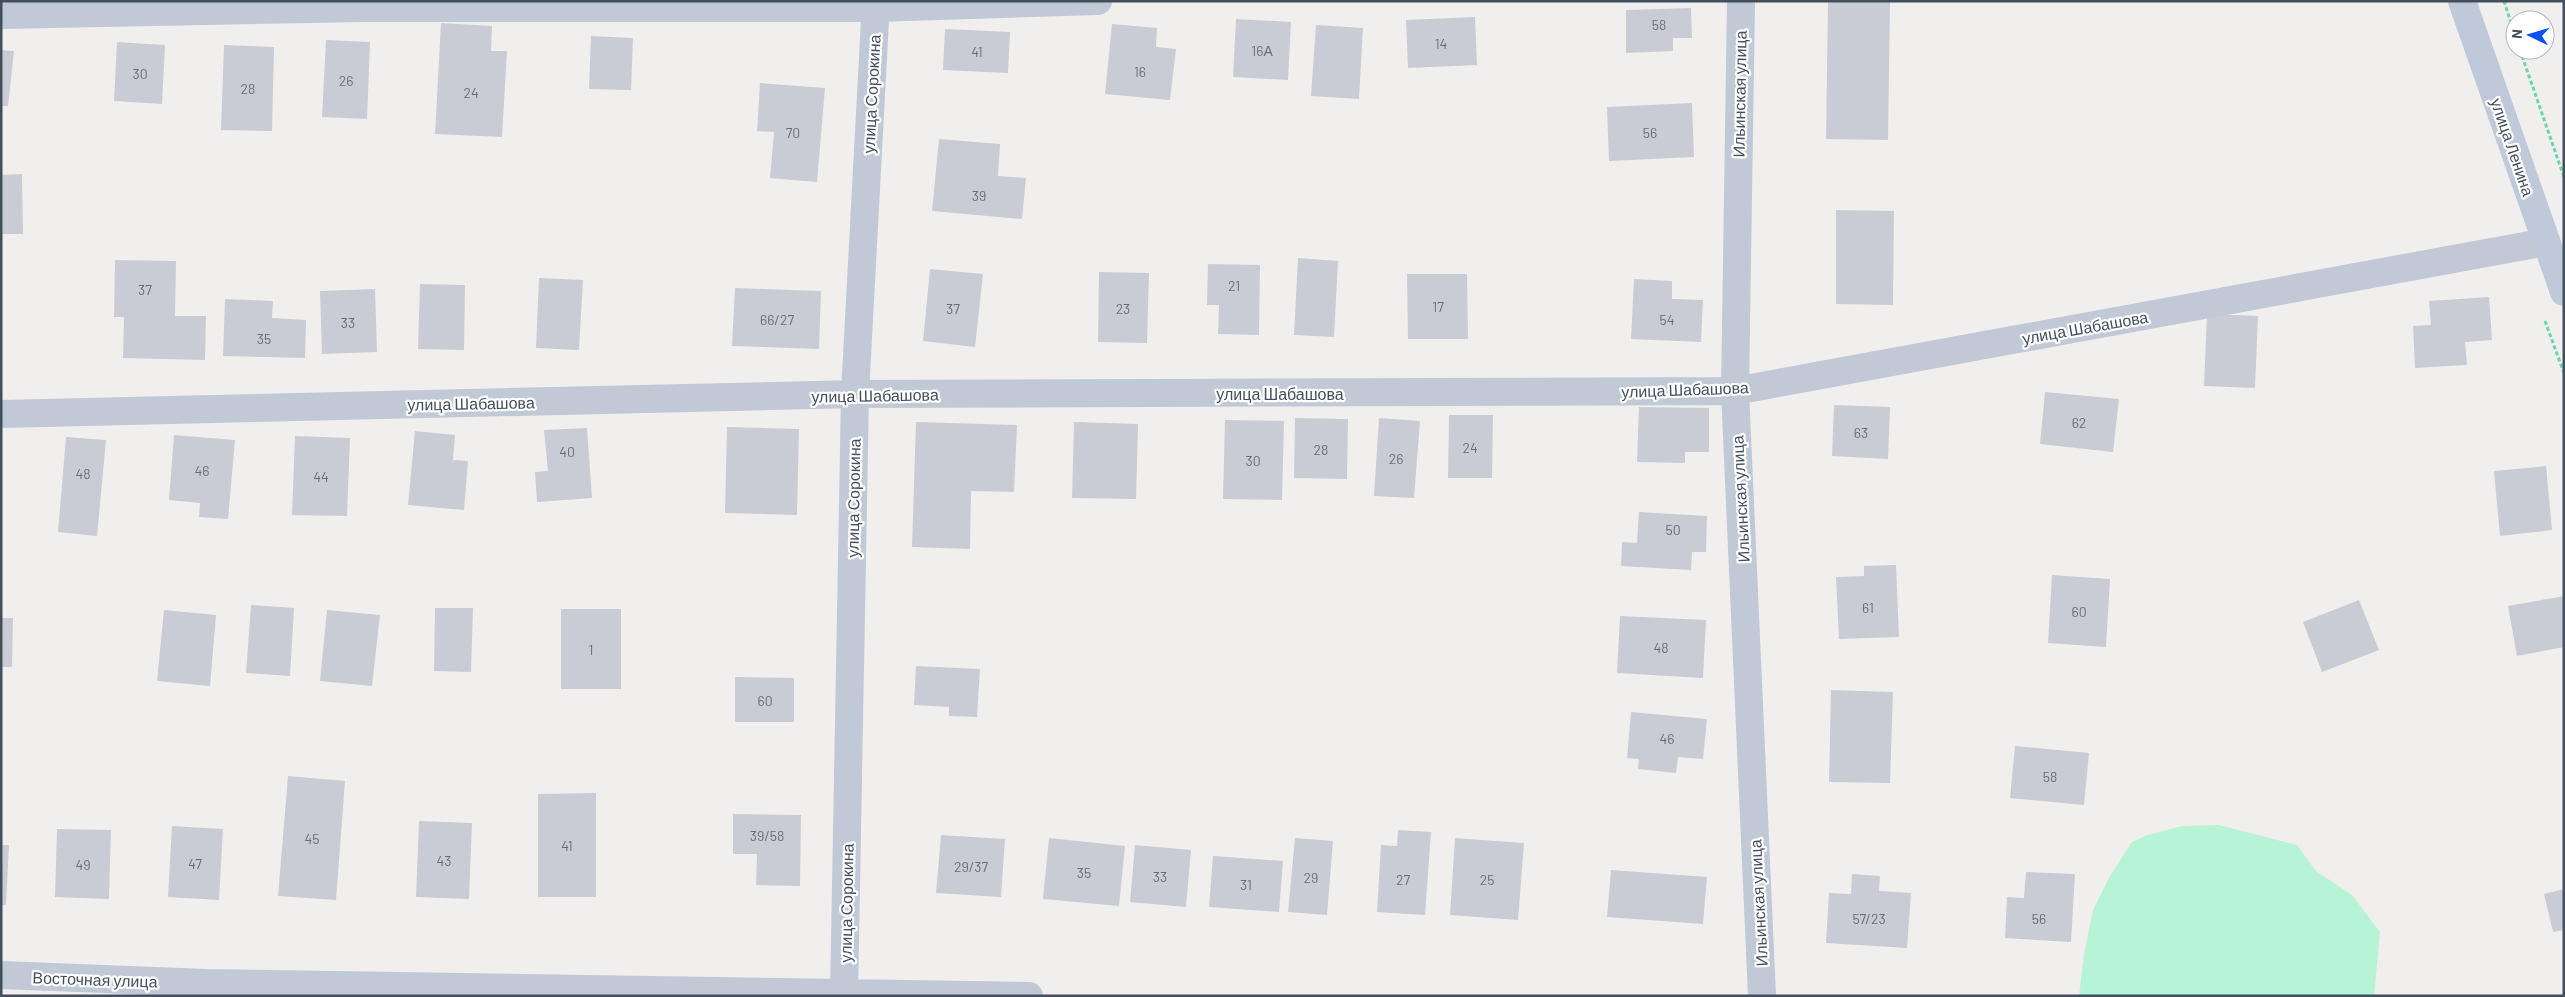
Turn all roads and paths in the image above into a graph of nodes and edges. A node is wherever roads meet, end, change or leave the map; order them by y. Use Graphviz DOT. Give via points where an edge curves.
graph roads {
  1 [pos="1098,1"];
  2 [pos="1741,1"];
  3 [pos="2462,1"];
  4 [pos="876,4"];
  5 [pos="1,15"];
  6 [pos="2523,60"];
  7 [pos="2564,176"];
  8 [pos="2546,242"];
  9 [pos="2561,277"];
  10 [pos="1735,391"];
  11 [pos="855,394"];
  12 [pos="1,414"];
  13 [pos="1,976"];
  14 [pos="845,994"];
  15 [pos="1029,996"];
  16 [pos="1762,996"];
  1 -- 4 [label="street"];
  2 -- 10 [label="street, Ильинская улица"];
  3 -- 8 [label="main road, улица Ленина"];
  4 -- 5 [label="street"];
  4 -- 11 [label="street, улица Сорокина"];
  6 -- 7 [label="path"];
  8 -- 9 [label="main road, улица Ленина"];
  8 -- 10 [label="street, улица Шабашова"];
  10 -- 11 [label="street, улица Шабашова"];
  10 -- 16 [label="street, Ильинская улица"];
  11 -- 12 [label="street, улица Шабашова"];
  11 -- 14 [label="street, улица Сорокина"];
  13 -- 14 [label="street, Восточная улица" via="206,983"];
  14 -- 15 [label="street, Восточная улица"];
}
